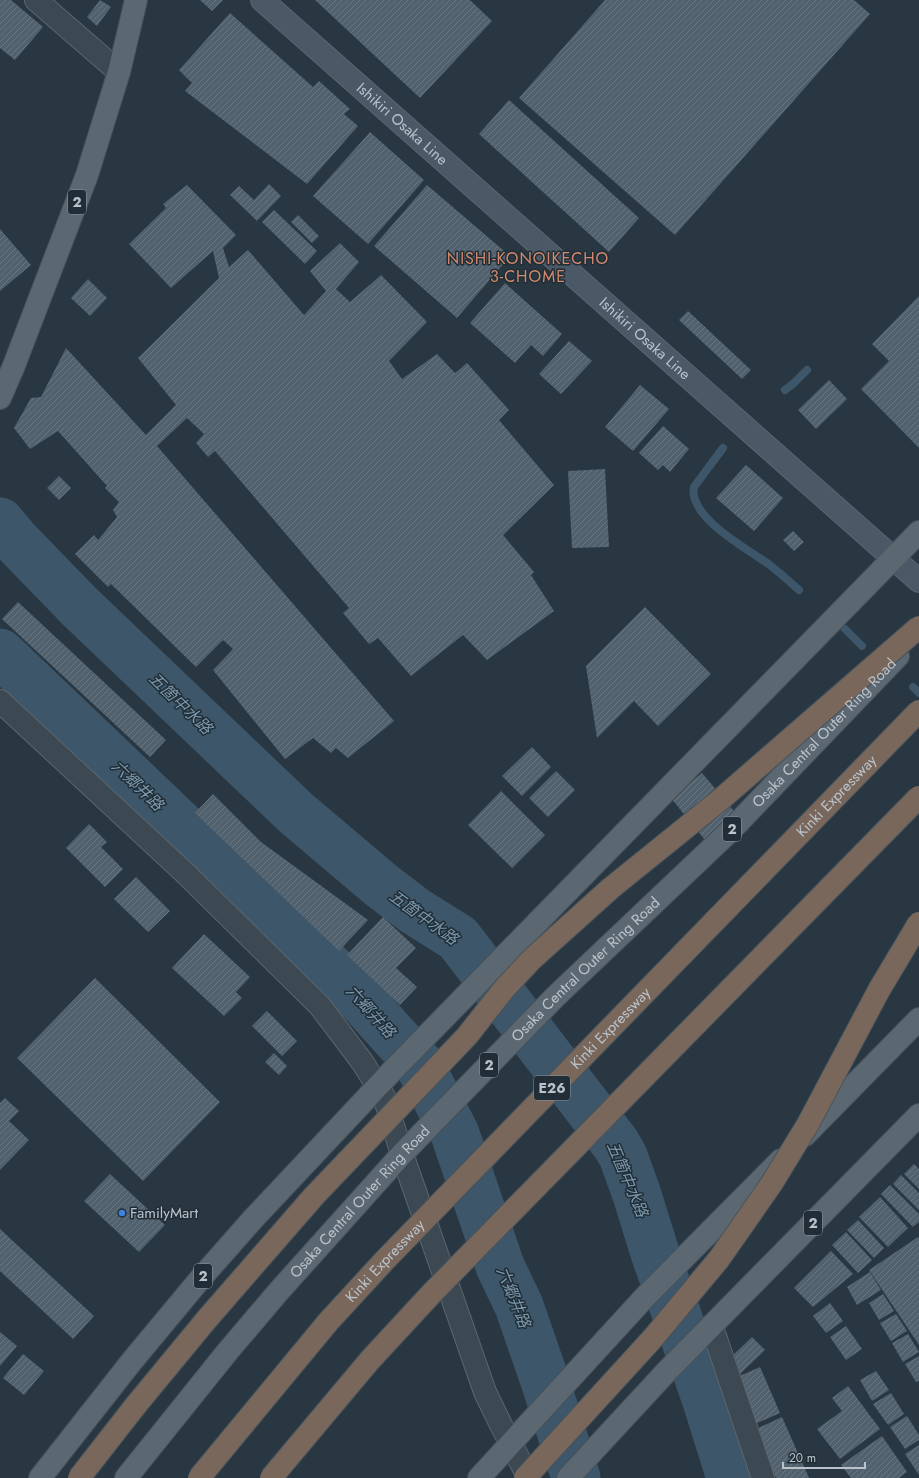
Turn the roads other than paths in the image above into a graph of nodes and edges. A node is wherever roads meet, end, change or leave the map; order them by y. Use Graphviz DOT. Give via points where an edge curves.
graph roads {
  1 [pos="36,0"];
  2 [pos="136,0"];
  3 [pos="262,0"];
  4 [pos="119,72"];
  5 [pos="0,398"];
  6 [pos="919,532"];
  7 [pos="894,558"];
  8 [pos="919,581"];
  9 [pos="919,627"];
  10 [pos="919,635"];
  11 [pos="0,701"];
  12 [pos="919,711"];
  13 [pos="919,797"];
  14 [pos="919,923"];
  15 [pos="919,1019"];
  16 [pos="378,1085"];
  17 [pos="919,1115"];
  18 [pos="402,1154"];
  19 [pos="710,1329"];
  20 [pos="510,1443"];
  21 [pos="40,1478"];
  22 [pos="79,1478"];
  23 [pos="126,1478"];
  24 [pos="199,1478"];
  25 [pos="271,1478"];
  26 [pos="479,1478"];
  27 [pos="525,1478"];
  28 [pos="529,1478"];
  29 [pos="568,1478"];
  30 [pos="763,1478"];
  1 -- 4 [label="street"];
  2 -- 4 [label="main road, 2"];
  3 -- 7 [label="main road, Ishikiri Osaka Line"];
  4 -- 5 [label="main road, 2" via="87,175"];
  6 -- 7 [label="main road, 2"];
  7 -- 8 [label="main road, Ishikiri Osaka Line"];
  7 -- 16 [label="main road, 2"];
  9 -- 22 [label="highway, bridge" via="720,800 611,888 532,959 504,989 467,1036 314,1196 207,1319"];
  10 -- 18 [label="main road, Osaka Central Outer Ring Road / 2" via="731,830 556,996"];
  11 -- 16 [label="street" via="185,873 320,1006"];
  12 -- 24 [label="highway, Kinki Expressway / E26, bridge" via="385,1260 328,1322"];
  13 -- 25 [label="highway, bridge" via="432,1293 370,1360"];
  14 -- 27 [label="highway, bridge" via="879,990 808,1124 767,1190 719,1259 653,1338"];
  15 -- 20 [label="main road" via="644,1298"];
  16 -- 18 [label="street"];
  16 -- 21 [label="main road, 2" via="201,1278"];
  17 -- 19 [label="main road, 2"];
  18 -- 20 [label="street" via="485,1392"];
  18 -- 23 [label="main road, Osaka Central Outer Ring Road / 2" via="278,1292"];
  19 -- 29 [label="main road, 2" via="668,1370"];
  19 -- 30 [label="street"];
  20 -- 26 [label="main road"];
  20 -- 28 [label="street"];
}
